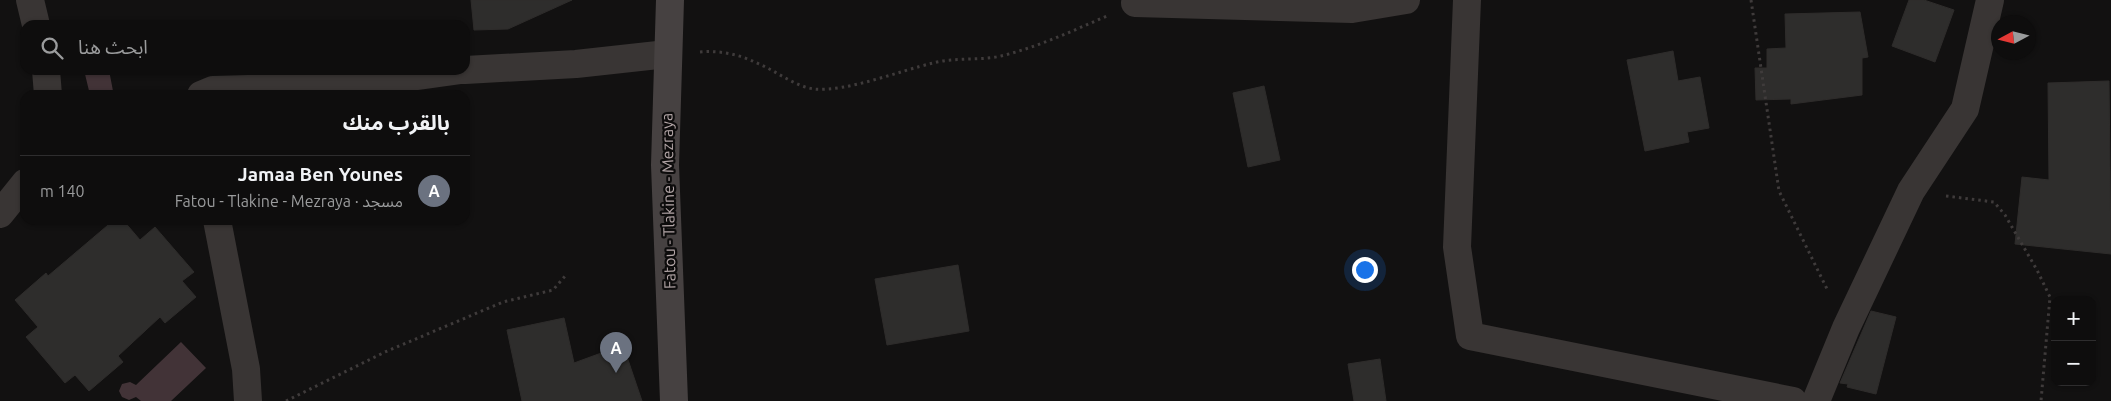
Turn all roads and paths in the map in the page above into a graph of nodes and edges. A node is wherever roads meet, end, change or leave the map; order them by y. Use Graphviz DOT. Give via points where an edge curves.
graph roads {
  1 [pos="30,0"];
  2 [pos="670,0"];
  3 [pos="1406,0"];
  4 [pos="1467,0"];
  5 [pos="1752,0"];
  6 [pos="1990,0"];
  7 [pos="1135,4"];
  8 [pos="35,20"];
  9 [pos="667,54"];
  10 [pos="470,70"];
  11 [pos="46,75"];
  12 [pos="427,75"];
  13 [pos="48,90"];
  14 [pos="213,90"];
  15 [pos="20,189"];
  16 [pos="1911,191"];
  17 [pos="0,214"];
  18 [pos="218,225"];
  19 [pos="566,275"];
  20 [pos="1846,328"];
  21 [pos="248,401"];
  22 [pos="286,401"];
  23 [pos="674,401"];
  24 [pos="1793,401"];
  25 [pos="1816,401"];
  26 [pos="2040,401"];
  1 -- 8 [label="street"];
  2 -- 9 [label="street, Fatou - Tlakine - Mezraya"];
  3 -- 7 [label="street" via="1352,9"];
  4 -- 24 [label="street" via="1457,247 1470,336"];
  5 -- 20 [label="path" via="1779,192"];
  6 -- 16 [label="street" via="1964,109"];
  7 -- 9 [label="path" via="1043,44 999,57 935,62 832,90 794,83 760,64 734,55 712,51"];
  9 -- 10 [label="street" via="576,64"];
  9 -- 23 [label="street, Fatou - Tlakine - Mezraya" via="666,214"];
  11 -- 13 [label="street"];
  12 -- 14 [label="street" via="347,86"];
  15 -- 17 [label="street"];
  16 -- 20 [label="street"];
  16 -- 26 [label="path" via="1994,202 2005,215 2050,297"];
  18 -- 21 [label="street" via="246,369"];
  19 -- 22 [label="path" via="553,290 503,302 385,352"];
  20 -- 25 [label="street"];
}
